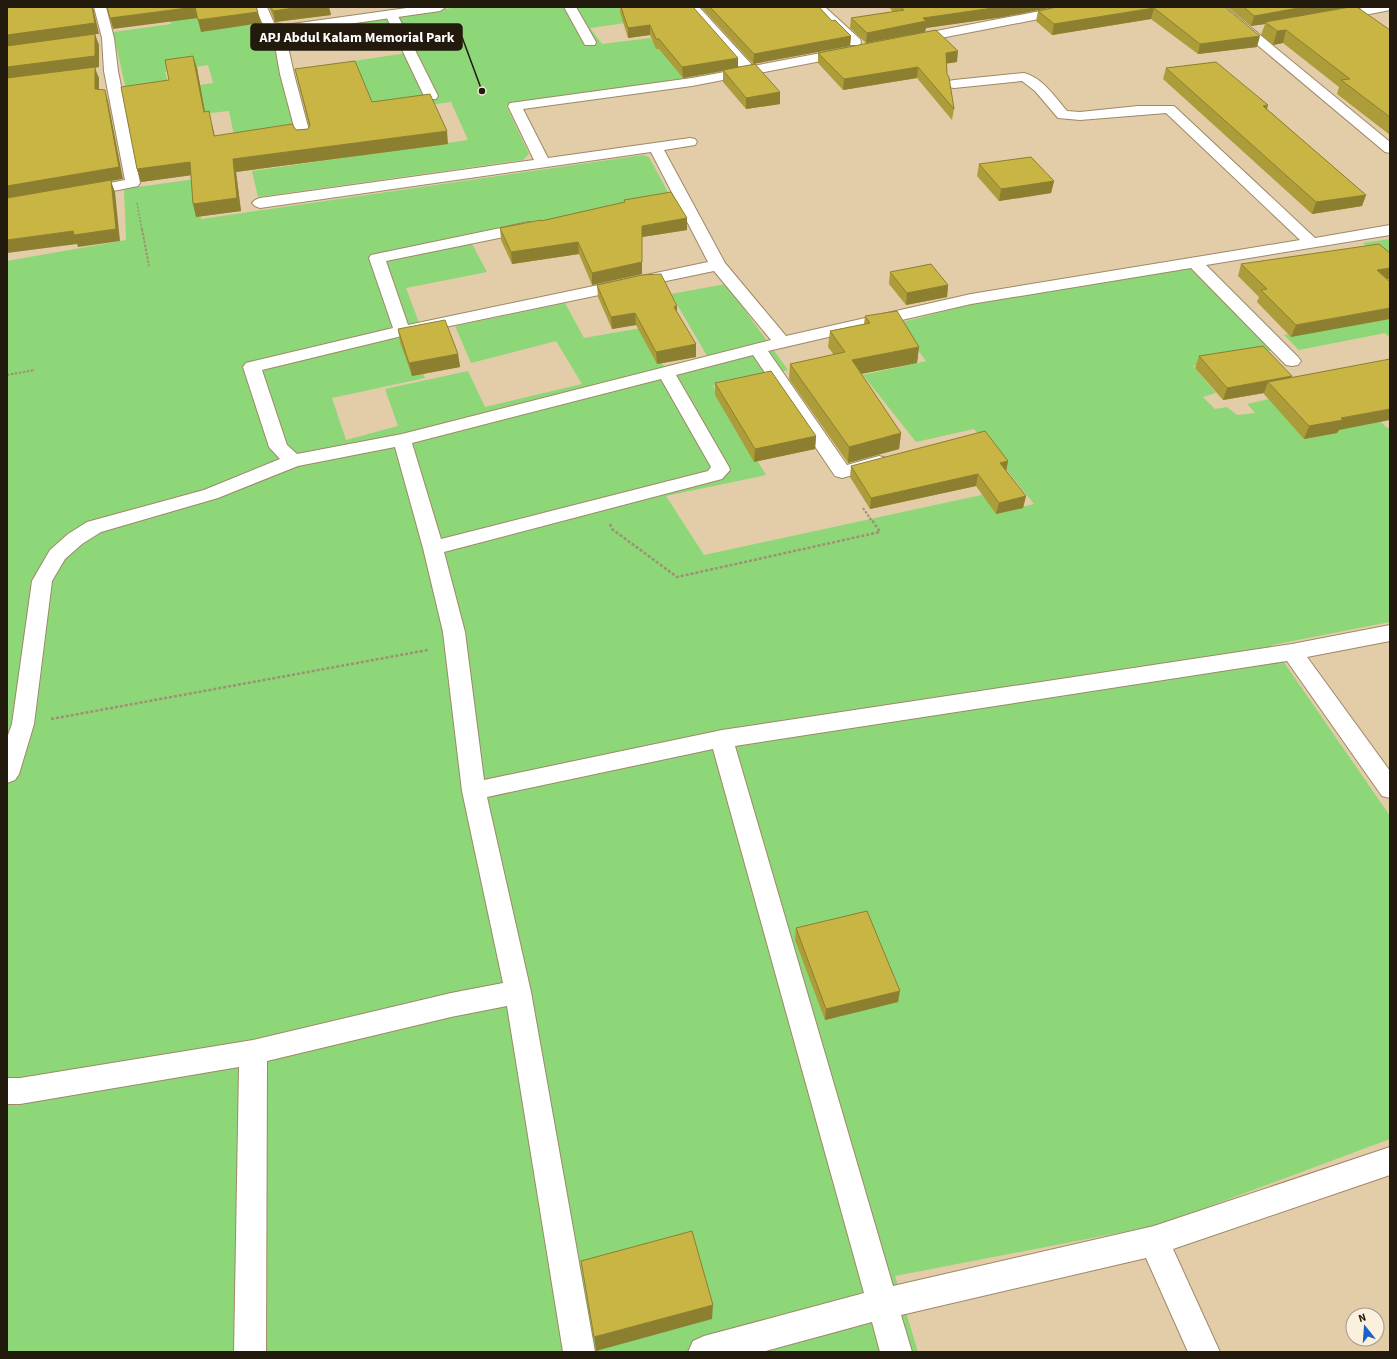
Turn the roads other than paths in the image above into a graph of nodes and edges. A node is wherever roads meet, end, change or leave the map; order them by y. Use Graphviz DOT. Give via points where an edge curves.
graph roads {
  1 [pos="100,7"];
  2 [pos="261,7"];
  3 [pos="440,7"];
  4 [pos="570,7"];
  5 [pos="692,7"];
  6 [pos="818,7"];
  7 [pos="1080,7"];
  8 [pos="1218,7"];
  9 [pos="1388,7"];
  10 [pos="392,14"];
  11 [pos="1318,20"];
  12 [pos="278,28"];
  13 [pos="1263,30"];
  14 [pos="1248,32"];
  15 [pos="108,38"];
  16 [pos="93,40"];
  17 [pos="590,42"];
  18 [pos="894,43"];
  19 [pos="111,71"];
  20 [pos="750,71"];
  21 [pos="96,73"];
  22 [pos="954,84"];
  23 [pos="431,96"];
  24 [pos="304,138"];
  25 [pos="690,142"];
  26 [pos="655,146"];
  27 [pos="1390,149"];
  28 [pos="543,163"];
  29 [pos="70,194"];
  30 [pos="260,203"];
  31 [pos="544,224"];
  32 [pos="1390,230"];
  33 [pos="1312,242"];
  34 [pos="1196,262"];
  35 [pos="718,265"];
  36 [pos="402,331"];
  37 [pos="782,342"];
  38 [pos="758,350"];
  39 [pos="1292,361"];
  40 [pos="666,372"];
  41 [pos="402,440"];
  42 [pos="894,457"];
  43 [pos="293,461"];
  44 [pos="433,548"];
  45 [pos="1390,633"];
  46 [pos="1292,652"];
  47 [pos="722,739"];
  48 [pos="7,774"];
  49 [pos="1390,789"];
  50 [pos="474,791"];
  51 [pos="518,992"];
  52 [pos="253,1052"];
  53 [pos="7,1091"];
  54 [pos="1390,1161"];
  55 [pos="1154,1241"];
  56 [pos="882,1304"];
  57 [pos="250,1352"];
  58 [pos="579,1352"];
  59 [pos="704,1352"];
  60 [pos="896,1352"];
  61 [pos="1204,1352"];
  1 -- 15 [label="street"];
  2 -- 12 [label="street" via="269,26"];
  3 -- 10 [label="street"];
  4 -- 17 [label="street"];
  5 -- 20 [label="street"];
  6 -- 20 [label="street" via="863,49"];
  7 -- 18 [label="street"];
  8 -- 14 [label="street"];
  9 -- 11 [label="street"];
  10 -- 12 [label="street"];
  10 -- 23 [label="street"];
  12 -- 24 [label="street"];
  13 -- 14 [label="street"];
  14 -- 27 [label="street"];
  15 -- 16 [label="street"];
  15 -- 19 [label="street"];
  19 -- 21 [label="street"];
  19 -- 29 [label="street" via="133,183"];
  20 -- 28 [label="street" via="692,82 515,106"];
  22 -- 33 [label="street" via="1024,77 1029,79 1063,116 1169,109"];
  25 -- 26 [label="street"];
  26 -- 28 [label="street"];
  26 -- 35 [label="street"];
  28 -- 30 [label="street"];
  31 -- 36 [label="street" via="376,258"];
  32 -- 33 [label="street"];
  33 -- 34 [label="street"];
  34 -- 37 [label="street" via="971,299"];
  34 -- 39 [label="street"];
  35 -- 36 [label="street"];
  35 -- 37 [label="street"];
  36 -- 43 [label="street" via="252,367 278,447"];
  37 -- 38 [label="street"];
  38 -- 40 [label="street"];
  38 -- 42 [label="street" via="842,472"];
  40 -- 41 [label="street"];
  40 -- 44 [label="street" via="721,470 715,475"];
  41 -- 43 [label="street"];
  41 -- 44 [label="street"];
  43 -- 48 [label="street" via="211,494 94,527 57,555 42,581 23,724"];
  44 -- 50 [label="street" via="454,632"];
  45 -- 46 [label="street"];
  46 -- 47 [label="street"];
  46 -- 49 [label="street"];
  47 -- 50 [label="street"];
  47 -- 56 [label="street"];
  50 -- 51 [label="street"];
  51 -- 52 [label="street" via="451,1005"];
  51 -- 58 [label="street"];
  52 -- 53 [label="street" via="20,1091"];
  52 -- 57 [label="street"];
  54 -- 55 [label="street"];
  55 -- 56 [label="street"];
  55 -- 61 [label="street"];
  56 -- 59 [label="street"];
  56 -- 60 [label="street"];
}
